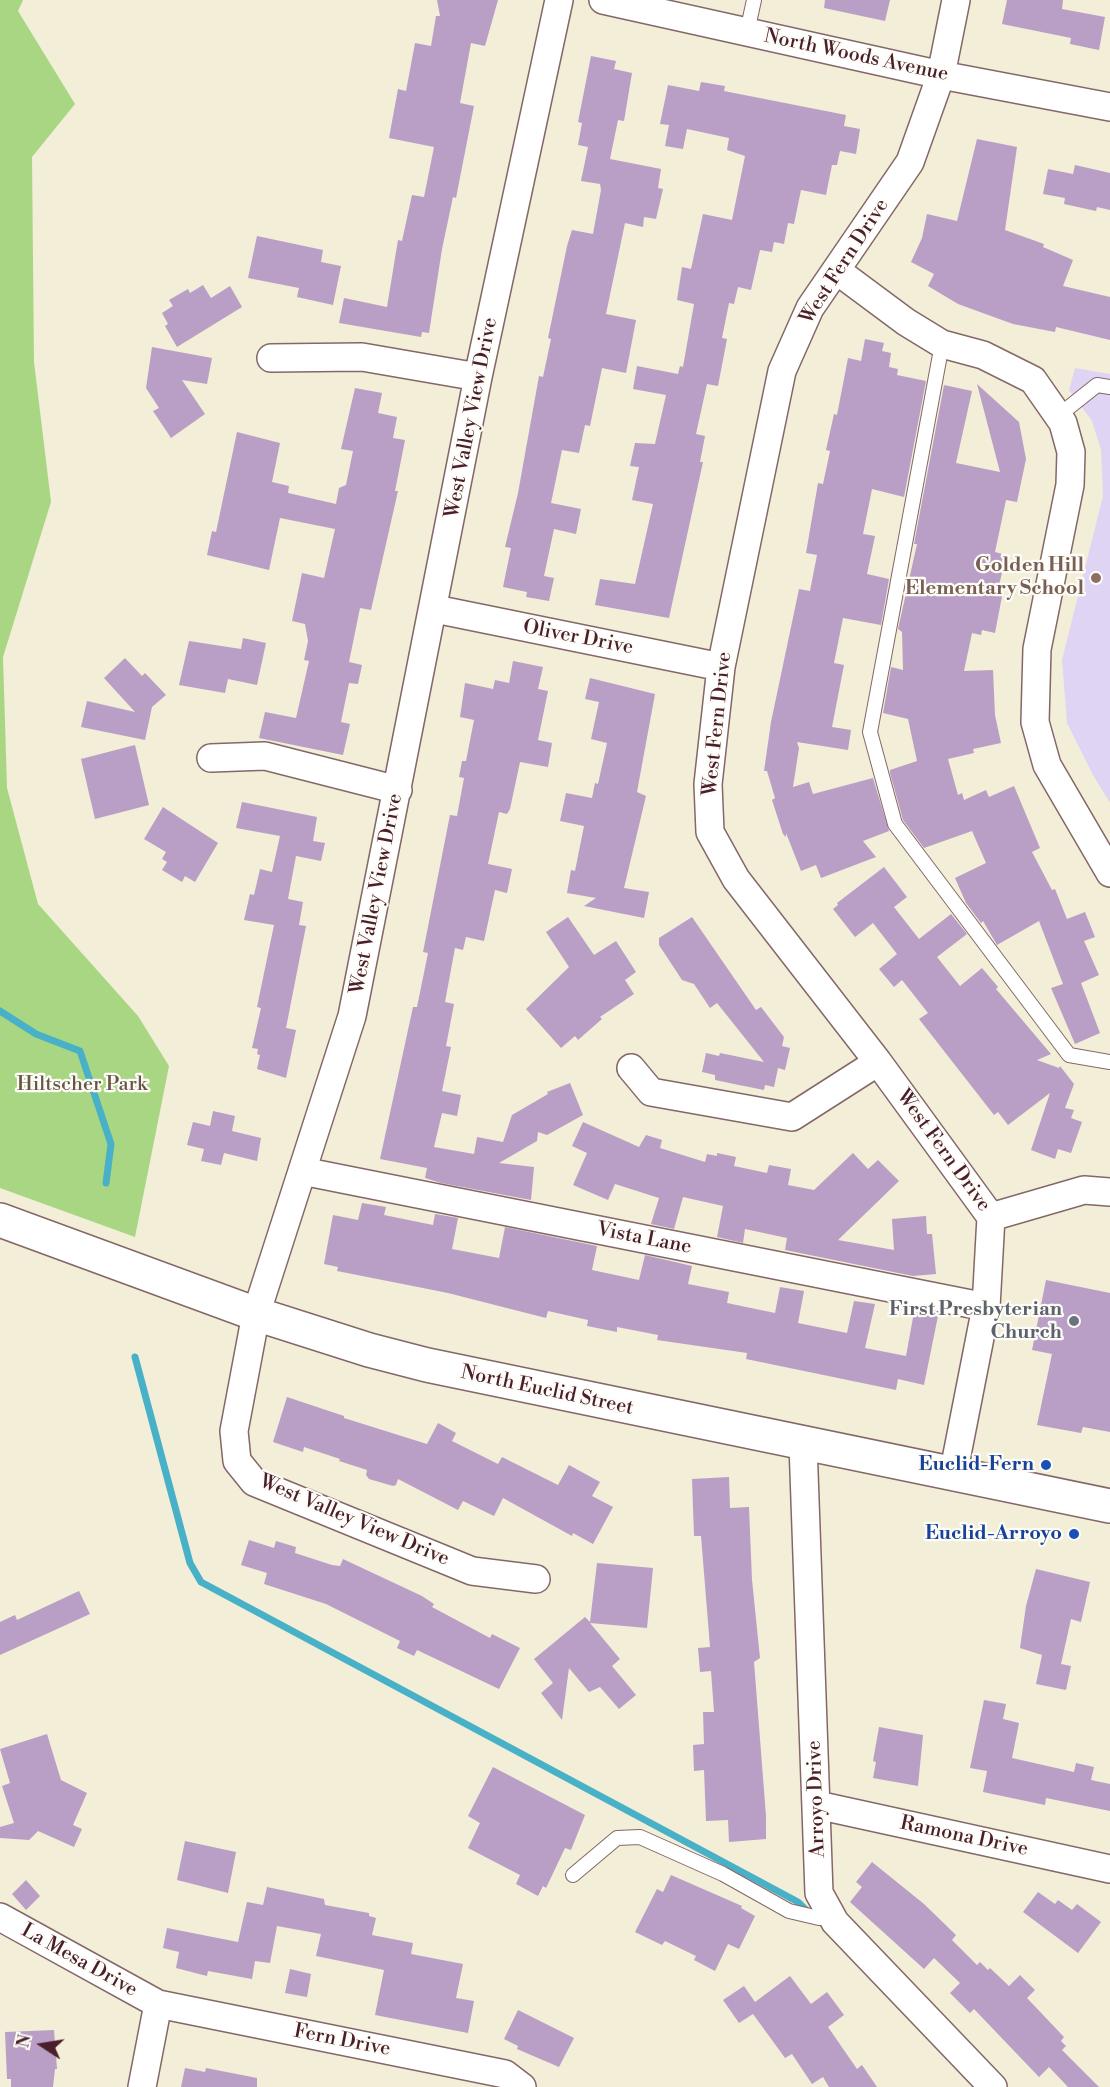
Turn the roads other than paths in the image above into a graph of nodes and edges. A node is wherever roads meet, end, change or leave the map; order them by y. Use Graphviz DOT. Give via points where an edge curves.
graph roads {
  1 [pos="559,0"];
  2 [pos="603,0"];
  3 [pos="754,0"];
  4 [pos="956,0"];
  5 [pos="747,32"];
  6 [pos="941,75"];
  7 [pos="1110,107"];
  8 [pos="836,270"];
  9 [pos="942,344"];
  10 [pos="272,358"];
  11 [pos="478,377"];
  12 [pos="1110,387"];
  13 [pos="1058,416"];
  14 [pos="435,609"];
  15 [pos="721,667"];
  16 [pos="211,758"];
  17 [pos="398,790"];
  18 [pos="1110,873"];
  19 [pos="878,1062"];
  20 [pos="1110,1062"];
  21 [pos="631,1068"];
  22 [pos="302,1171"];
  23 [pos="1110,1189"];
  24 [pos="991,1217"];
  25 [pos="0,1220"];
  26 [pos="986,1307"];
  27 [pos="256,1314"];
  28 [pos="803,1444"];
  29 [pos="953,1475"];
  30 [pos="1110,1506"];
  31 [pos="536,1579"];
  32 [pos="817,1805"];
  33 [pos="1110,1869"];
  34 [pos="573,1875"];
  35 [pos="0,1917"];
  36 [pos="832,1918"];
  37 [pos="158,2004"];
  38 [pos="142,2087"];
  39 [pos="522,2087"];
  40 [pos="993,2087"];
  1 -- 11 [label="street, West Valley View Drive"];
  2 -- 5 [label="street, North Woods Avenue"];
  3 -- 5 [label="lane"];
  4 -- 6 [label="street, West Fern Drive"];
  5 -- 6 [label="street, North Woods Avenue"];
  6 -- 7 [label="street, North Woods Avenue"];
  6 -- 8 [label="street, West Fern Drive" via="910,162"];
  8 -- 9 [label="street"];
  8 -- 15 [label="street, West Fern Drive" via="810,308 782,371"];
  9 -- 13 [label="street" via="983,355 1033,380"];
  9 -- 20 [label="lane" via="870,732 895,824 1069,1055"];
  10 -- 11 [label="street" via="362,357"];
  11 -- 14 [label="street, West Valley View Drive"];
  12 -- 13 [label="lane" via="1097,385"];
  13 -- 18 [label="street" via="1071,452 1070,485 1037,649 1035,722 1047,765"];
  14 -- 15 [label="street, Oliver Drive"];
  14 -- 17 [label="street, West Valley View Drive"];
  15 -- 19 [label="street, West Fern Drive" via="708,784 710,832 736,879"];
  16 -- 17 [label="street" via="265,756"];
  17 -- 22 [label="street, West Valley View Drive" via="352,1016"];
  19 -- 21 [label="street" via="792,1117 651,1092"];
  19 -- 24 [label="street, West Fern Drive"];
  22 -- 26 [label="street, Vista Lane"];
  22 -- 27 [label="street, West Valley View Drive"];
  23 -- 24 [label="street" via="1084,1190"];
  24 -- 26 [label="street, West Fern Drive"];
  25 -- 27 [label="main road, North Euclid Street"];
  26 -- 29 [label="street, West Fern Drive"];
  27 -- 28 [label="main road, North Euclid Street" via="427,1365"];
  27 -- 31 [label="street, West Valley View Drive" via="234,1431 237,1461 254,1482 472,1571"];
  28 -- 29 [label="main road, North Euclid Street"];
  28 -- 32 [label="street, Arroyo Drive"];
  29 -- 30 [label="main road, North Euclid Street"];
  32 -- 33 [label="street, Ramona Drive"];
  32 -- 36 [label="street, Arroyo Drive" via="819,1893"];
  34 -- 36 [label="lane" via="617,1838 640,1837 723,1874 789,1911"];
  35 -- 37 [label="street, La Mesa Drive"];
  36 -- 40 [label="street, Arroyo Drive"];
  37 -- 38 [label="street"];
  37 -- 39 [label="street, Fern Drive" via="505,2074"];
}
